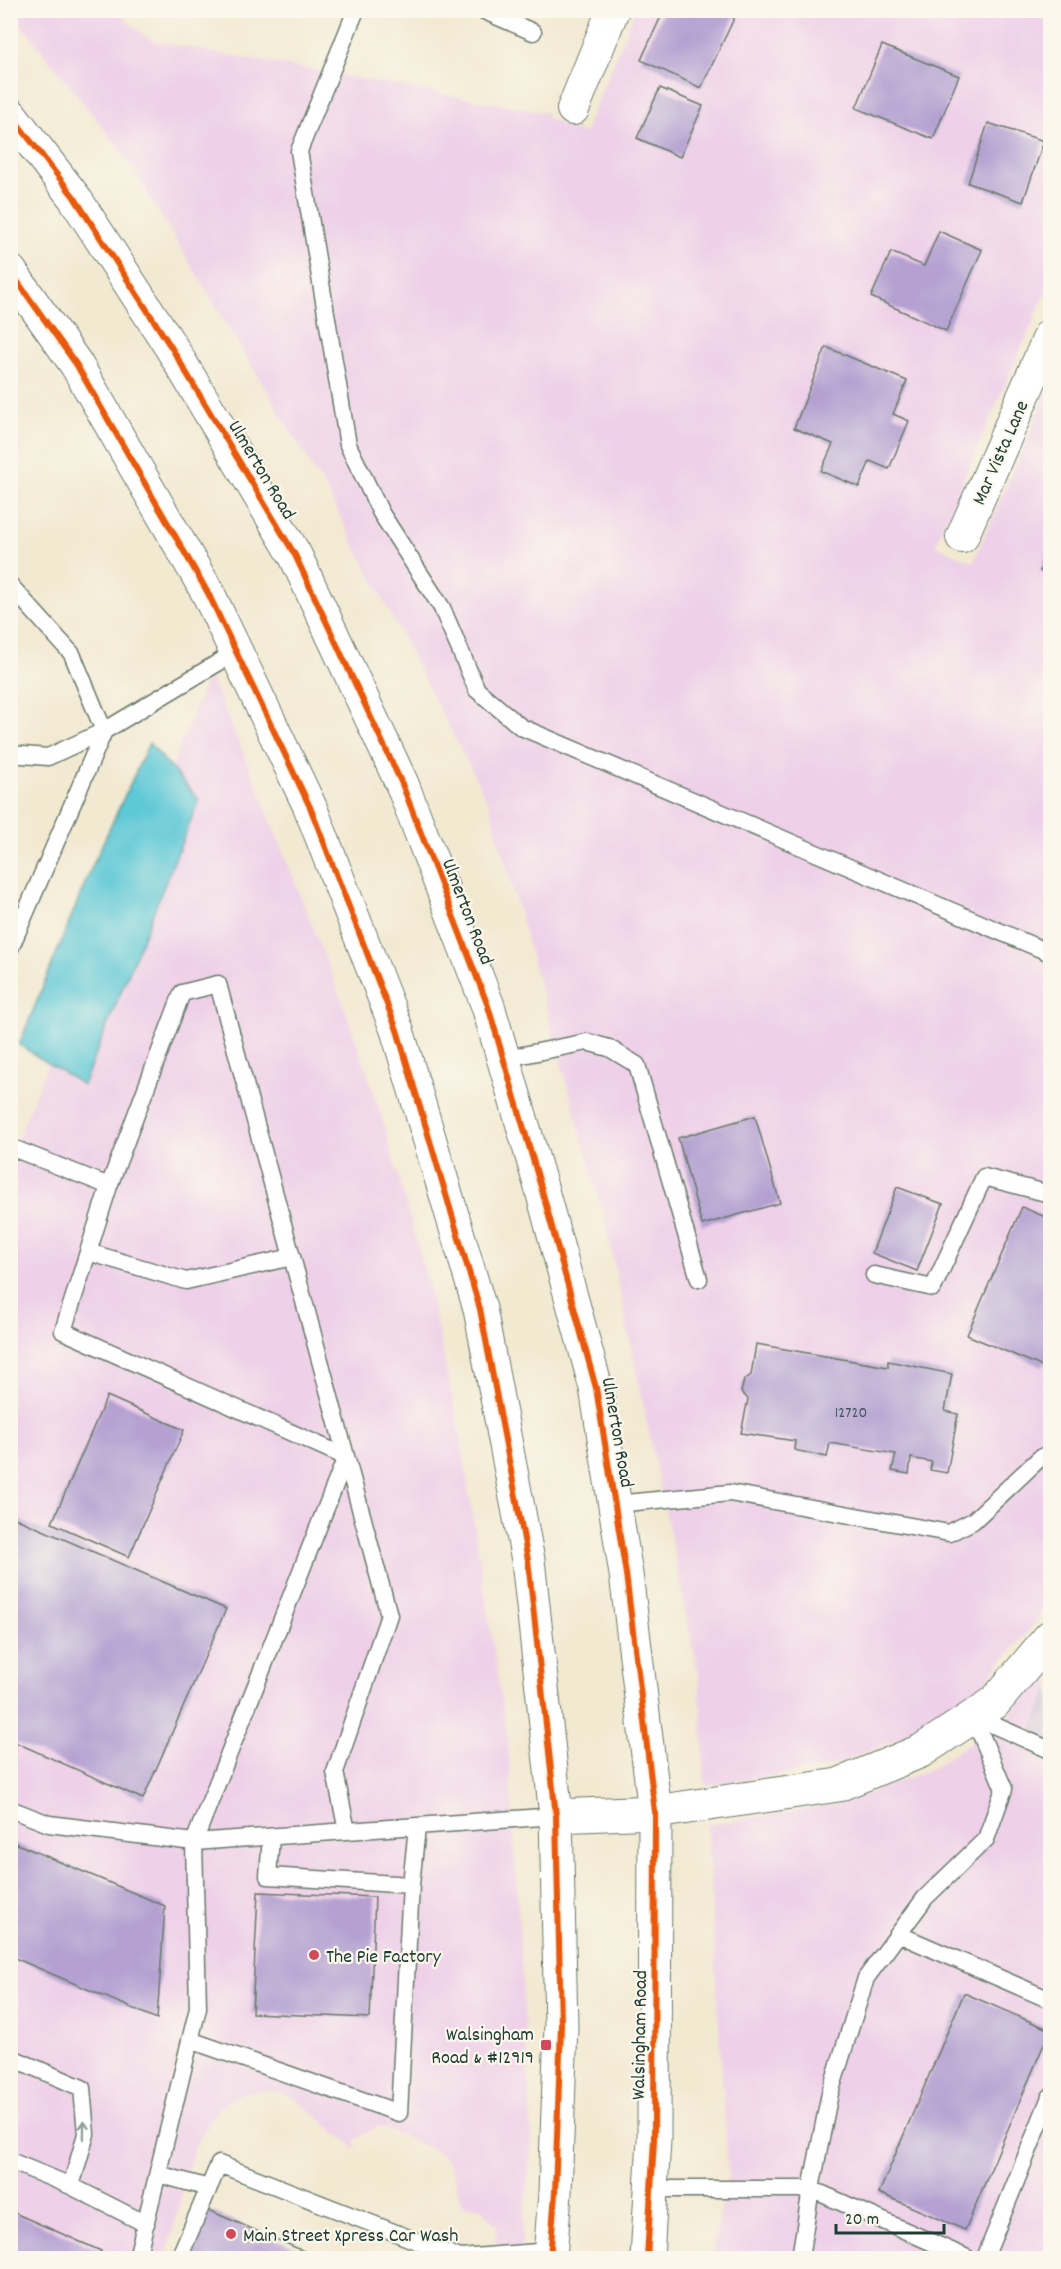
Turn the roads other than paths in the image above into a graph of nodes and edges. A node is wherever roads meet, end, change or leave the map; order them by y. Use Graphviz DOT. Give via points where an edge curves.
graph roads {
  1 [pos="357,10"];
  2 [pos="482,10"];
  3 [pos="613,10"];
  4 [pos="532,33"];
  5 [pos="573,109"];
  6 [pos="10,114"];
  7 [pos="10,271"];
  8 [pos="1050,335"];
  9 [pos="962,537"];
  10 [pos="10,585"];
  11 [pos="236,652"];
  12 [pos="104,731"];
  13 [pos="10,753"];
  14 [pos="10,949"];
  15 [pos="1050,953"];
  16 [pos="503,1059"];
  17 [pos="10,1147"];
  18 [pos="109,1186"];
  19 [pos="1050,1194"];
  20 [pos="88,1252"];
  21 [pos="292,1257"];
  22 [pos="874,1275"];
  23 [pos="699,1279"];
  24 [pos="1050,1453"];
  25 [pos="346,1456"];
  26 [pos="615,1504"];
  27 [pos="1050,1637"];
  28 [pos="973,1716"];
  29 [pos="1050,1750"];
  30 [pos="10,1809"];
  31 [pos="655,1812"];
  32 [pos="556,1816"];
  33 [pos="417,1827"];
  34 [pos="347,1831"];
  35 [pos="271,1837"];
  36 [pos="194,1842"];
  37 [pos="411,1885"];
  38 [pos="898,1934"];
  39 [pos="1050,2000"];
  40 [pos="190,2040"];
  41 [pos="10,2057"];
  42 [pos="1050,2097"];
  43 [pos="10,2161"];
  44 [pos="158,2174"];
  45 [pos="71,2187"];
  46 [pos="208,2188"];
  47 [pos="651,2189"];
  48 [pos="811,2189"];
  49 [pos="146,2224"];
  50 [pos="551,2255"];
  51 [pos="137,2259"];
  52 [pos="179,2259"];
  53 [pos="647,2259"];
  54 [pos="800,2259"];
  55 [pos="967,2259"];
  56 [pos="985,2259"];
  1 -- 15 [label="lane" via="299,151 348,446 381,513 442,608 477,690 520,727"];
  2 -- 4 [label="lane"];
  3 -- 5 [label="street"];
  6 -- 16 [label="main road, Ulmerton Road" via="74,197 171,347 295,555 402,784 488,1006"];
  7 -- 11 [label="main road" via="76,364 208,593"];
  8 -- 9 [label="street, Mar Vista Lane"];
  10 -- 12 [label="lane" via="72,654"];
  11 -- 12 [label="lane"];
  11 -- 32 [label="main road" via="310,807 398,1030 480,1309 528,1560"];
  12 -- 13 [label="lane" via="48,758"];
  12 -- 14 [label="lane"];
  16 -- 23 [label="lane" via="587,1042 609,1048 637,1065"];
  16 -- 26 [label="main road, Ulmerton Road" via="596,1388"];
  17 -- 18 [label="lane"];
  18 -- 20 [label="lane"];
  18 -- 21 [label="lane" via="182,993 218,984"];
  19 -- 22 [label="lane" via="984,1177 933,1288"];
  20 -- 21 [label="lane" via="186,1281"];
  20 -- 25 [label="lane" via="63,1331"];
  21 -- 25 [label="lane"];
  24 -- 26 [label="lane" via="973,1521 949,1533 730,1493"];
  25 -- 34 [label="lane" via="389,1615 335,1772"];
  25 -- 36 [label="lane"];
  26 -- 31 [label="main road, Ulmerton Road"];
  27 -- 28 [label="main road" via="994,1702"];
  28 -- 29 [label="lane"];
  28 -- 31 [label="main road" via="921,1751 838,1785"];
  28 -- 38 [label="lane" via="1004,1789 986,1839 925,1898"];
  30 -- 36 [label="lane" via="50,1824"];
  31 -- 32 [label="main road"];
  31 -- 47 [label="main road, Walsingham Road"];
  32 -- 33 [label="lane"];
  32 -- 50 [label="main road" via="561,2025"];
  33 -- 34 [label="lane"];
  33 -- 37 [label="lane"];
  34 -- 35 [label="lane"];
  35 -- 36 [label="lane"];
  35 -- 37 [label="lane" via="268,1875"];
  36 -- 40 [label="lane" via="198,2008"];
  37 -- 40 [label="lane" via="399,2113"];
  38 -- 39 [label="lane"];
  38 -- 48 [label="lane" via="866,1978 830,2093"];
  40 -- 44 [label="lane"];
  45 -- 41 [label="lane, one-way" via="86,2134 82,2088"];
  42 -- 56 [label="lane"];
  43 -- 45 [label="lane"];
  44 -- 46 [label="lane"];
  44 -- 49 [label="lane"];
  45 -- 49 [label="lane"];
  46 -- 50 [label="lane" via="219,2164 460,2258"];
  46 -- 52 [label="lane"];
  47 -- 48 [label="lane"];
  47 -- 53 [label="main road, Walsingham Road"];
  48 -- 54 [label="lane"];
  48 -- 55 [label="lane"];
  49 -- 51 [label="lane"];
}
